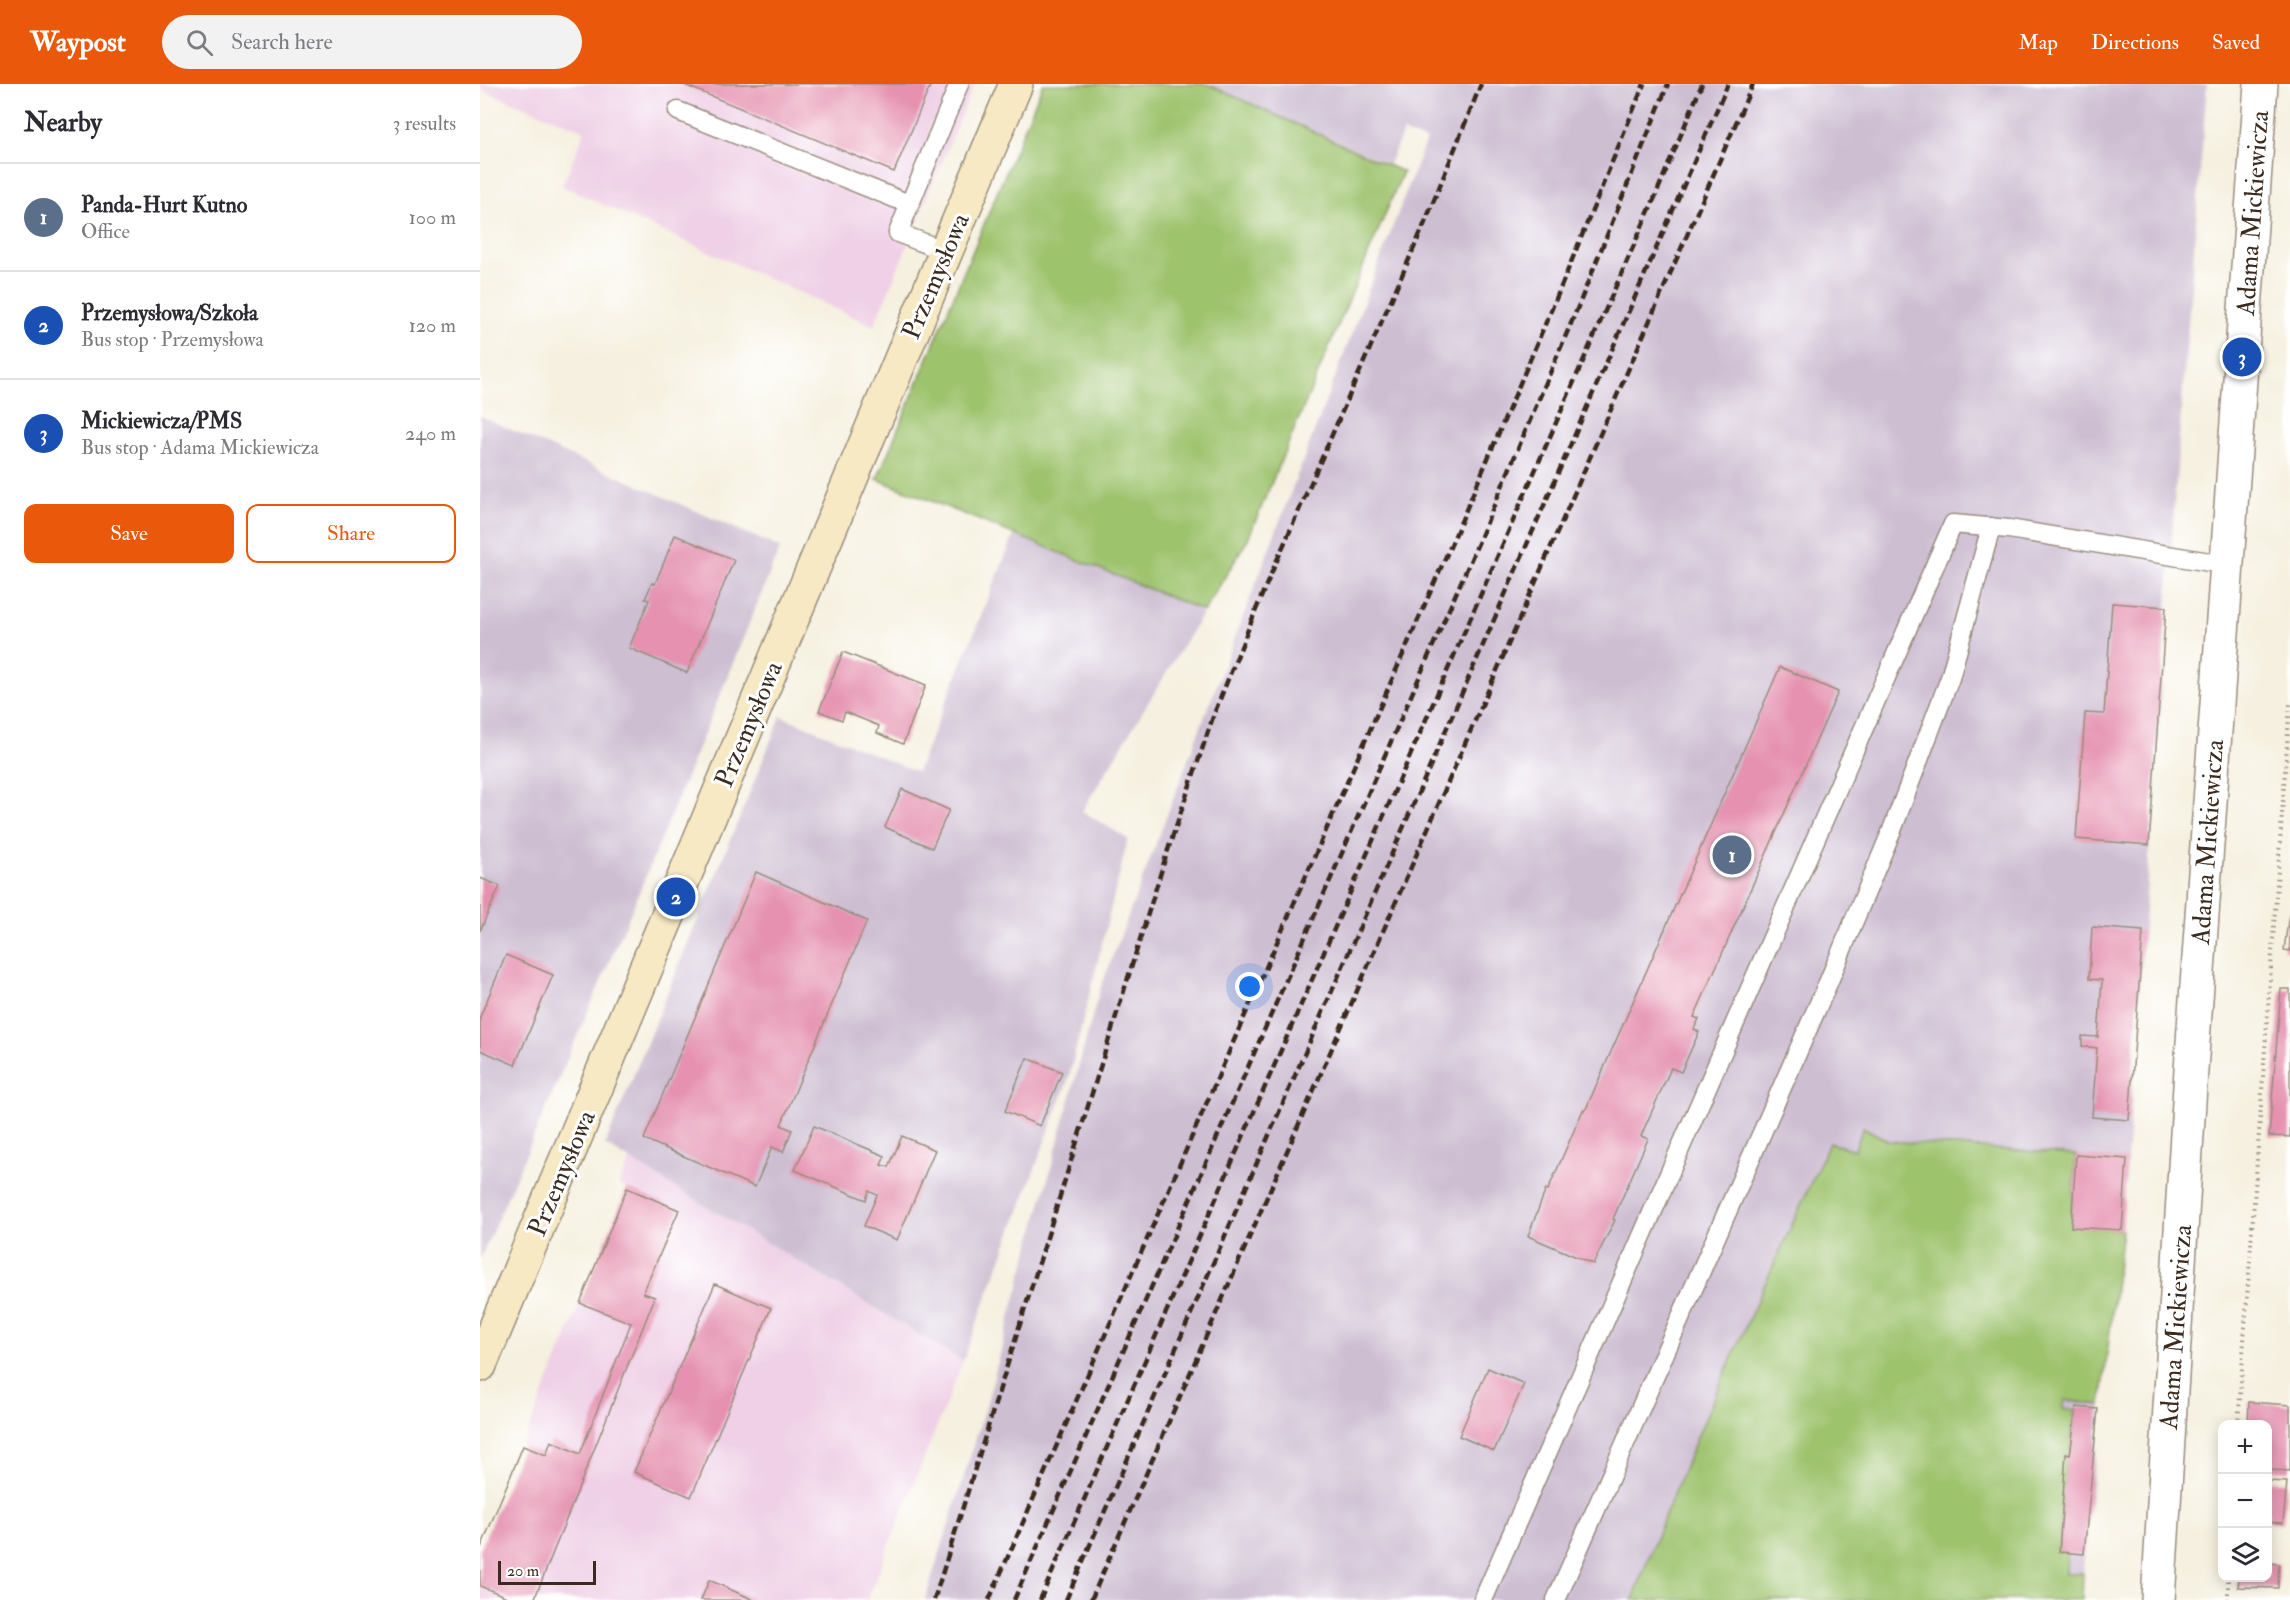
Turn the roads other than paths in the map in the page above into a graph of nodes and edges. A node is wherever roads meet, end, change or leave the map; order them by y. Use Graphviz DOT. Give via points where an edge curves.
graph roads {
  1 [pos="959,84"];
  2 [pos="1016,84"];
  3 [pos="2261,84"];
  4 [pos="678,111"];
  5 [pos="909,204"];
  6 [pos="945,251"];
  7 [pos="1991,527"];
  8 [pos="2228,565"];
  9 [pos="480,1365"];
  10 [pos="1483,1600"];
  11 [pos="1556,1600"];
  12 [pos="2158,1600"];
  1 -- 5 [label="lane"];
  2 -- 6 [label="street, Przemysłowa"];
  3 -- 8 [label="street, Adama Mickiewicza"];
  4 -- 5 [label="lane"];
  5 -- 6 [label="lane" via="898,233"];
  6 -- 9 [label="street, Przemysłowa"];
  7 -- 8 [label="lane"];
  7 -- 10 [label="lane" via="1953,524"];
  7 -- 11 [label="lane" via="1950,678 1892,830"];
  8 -- 12 [label="street, Adama Mickiewicza"];
}
